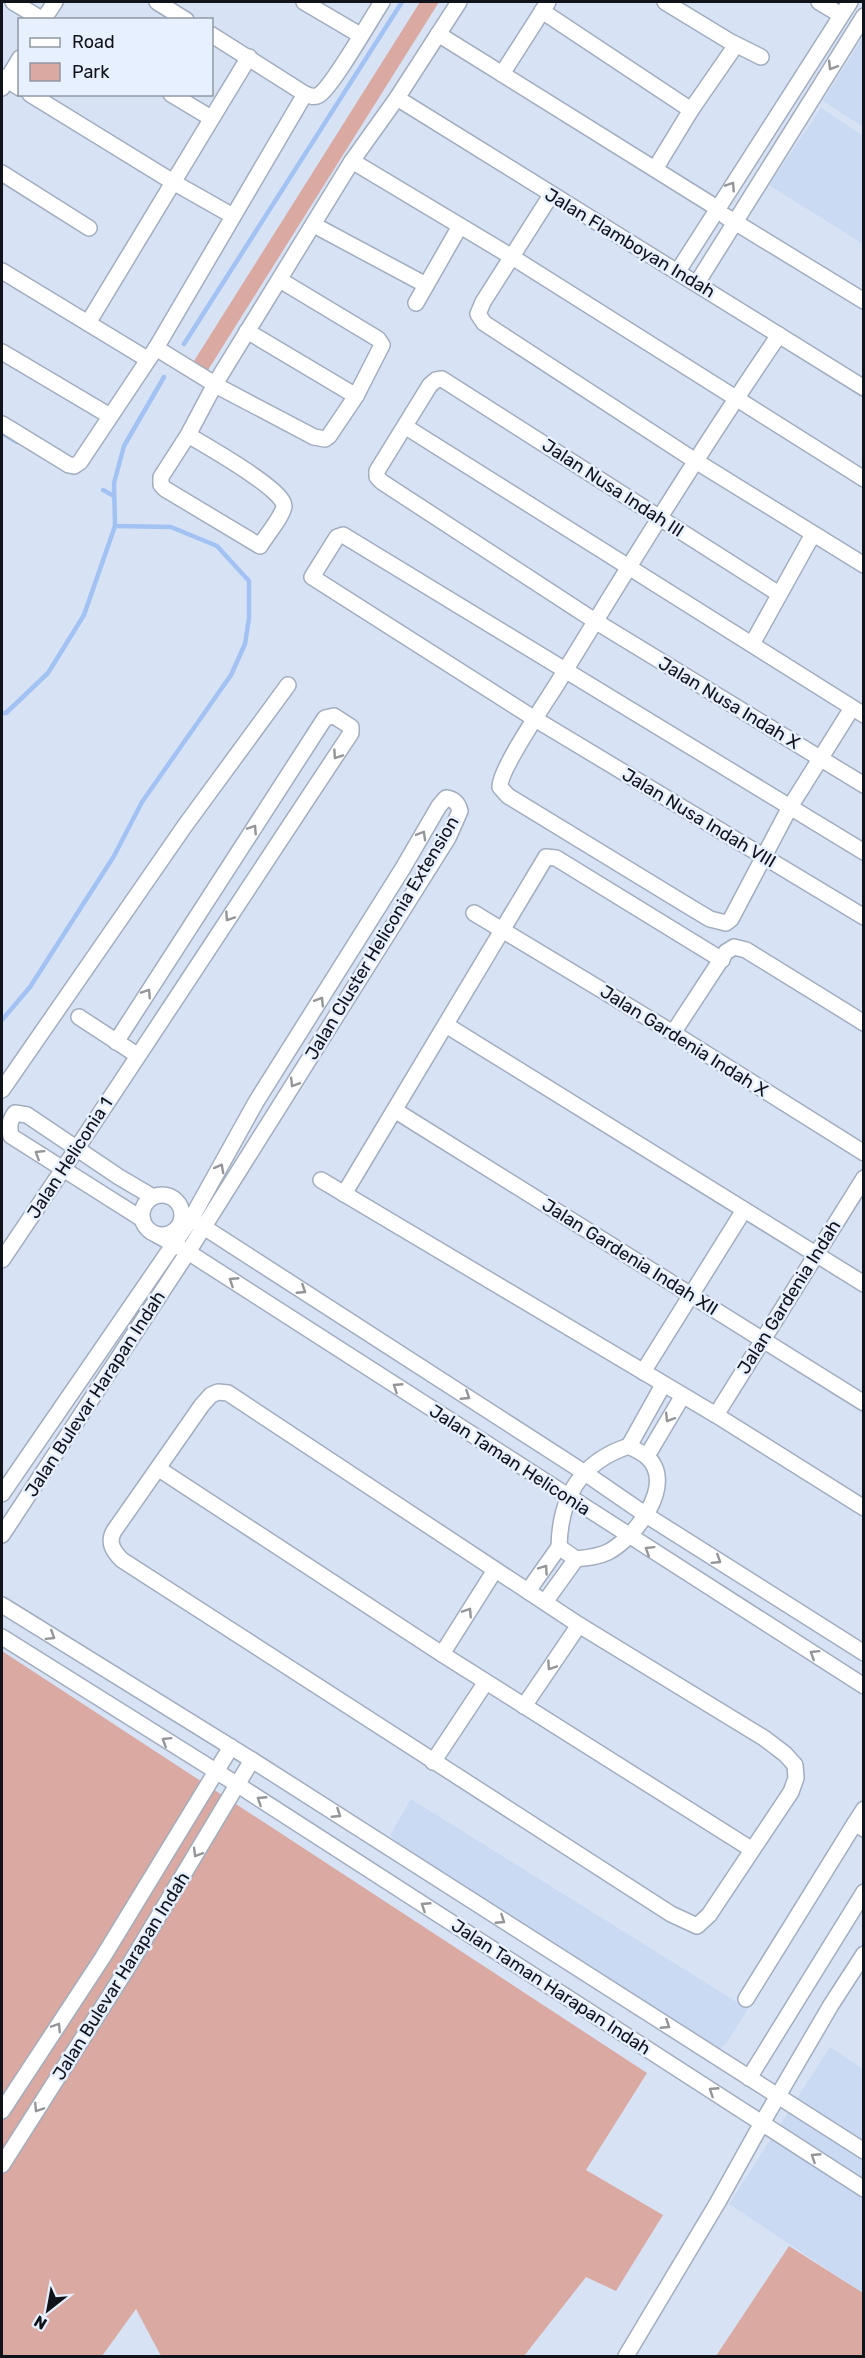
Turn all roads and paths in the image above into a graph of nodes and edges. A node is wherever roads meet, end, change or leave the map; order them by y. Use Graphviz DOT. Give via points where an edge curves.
graph roads {
  1 [pos="13,2"];
  2 [pos="55,2"];
  3 [pos="157,2"];
  4 [pos="304,2"];
  5 [pos="382,2"];
  6 [pos="459,2"];
  7 [pos="665,2"];
  8 [pos="819,2"];
  9 [pos="850,2"];
  10 [pos="545,6"];
  11 [pos="841,15"];
  12 [pos="864,16"];
  13 [pos="41,18"];
  14 [pos="44,18"];
  15 [pos="183,18"];
  16 [pos="438,34"];
  17 [pos="360,35"];
  18 [pos="213,36"];
  19 [pos="736,45"];
  20 [pos="249,57"];
  21 [pos="761,57"];
  22 [pos="18,62"];
  23 [pos="502,74"];
  24 [pos="7,83"];
  25 [pos="305,94"];
  26 [pos="33,96"];
  27 [pos="174,96"];
  28 [pos="397,98"];
  29 [pos="691,110"];
  30 [pos="211,118"];
  31 [pos="352,161"];
  32 [pos="655,169"];
  33 [pos="2,173"];
  34 [pos="173,182"];
  35 [pos="551,195"];
  36 [pos="716,209"];
  37 [pos="233,216"];
  38 [pos="734,222"];
  39 [pos="314,225"];
  40 [pos="460,226"];
  41 [pos="89,228"];
  42 [pos="512,257"];
  43 [pos="2,271"];
  44 [pos="678,271"];
  45 [pos="280,280"];
  46 [pos="697,284"];
  47 [pos="426,285"];
  48 [pos="864,301"];
  49 [pos="416,303"];
  50 [pos="88,323"];
  51 [pos="247,331"];
  52 [pos="779,335"];
  53 [pos="2,352"];
  54 [pos="152,354"];
  55 [pos="214,384"];
  56 [pos="864,388"];
  57 [pos="356,396"];
  58 [pos="735,398"];
  59 [pos="110,416"];
  60 [pos="2,424"];
  61 [pos="406,427"];
  62 [pos="188,435"];
  63 [pos="694,460"];
  64 [pos="864,479"];
  65 [pos="659,518"];
  66 [pos="813,534"];
  67 [pos="864,565"];
  68 [pos="629,566"];
  69 [pos="779,594"];
  70 [pos="595,621"];
  71 [pos="752,644"];
  72 [pos="566,670"];
  73 [pos="288,685"];
  74 [pos="858,711"];
  75 [pos="535,719"];
  76 [pos="820,759"];
  77 [pos="864,785"];
  78 [pos="790,807"];
  79 [pos="864,852"];
  80 [pos="764,857"];
  81 [pos="474,913"];
  82 [pos="864,917"];
  83 [pos="503,931"];
  84 [pos="722,960"];
  85 [pos="79,1017"];
  86 [pos="864,1023"];
  87 [pos="446,1025"];
  88 [pos="673,1033"];
  89 [pos="116,1042"];
  90 [pos="137,1055"];
  91 [pos="2,1090"];
  92 [pos="396,1111"];
  93 [pos="78,1149"];
  94 [pos="864,1153"];
  95 [pos="64,1170"];
  96 [pos="114,1173"];
  97 [pos="864,1178"];
  98 [pos="321,1180"];
  99 [pos="101,1192"];
  100 [pos="344,1194"];
  101 [pos="153,1197"];
  102 [pos="744,1210"];
  103 [pos="142,1219"];
  104 [pos="193,1219"];
  105 [pos="157,1235"];
  106 [pos="174,1244"];
  107 [pos="188,1252"];
  108 [pos="815,1254"];
  109 [pos="2,1259"];
  110 [pos="864,1284"];
  111 [pos="691,1295"];
  112 [pos="763,1339"];
  113 [pos="643,1372"];
  114 [pos="663,1385"];
  115 [pos="682,1397"];
  116 [pos="864,1404"];
  117 [pos="716,1416"];
  118 [pos="629,1446"];
  119 [pos="647,1456"];
  120 [pos="159,1469"];
  121 [pos="585,1473"];
  122 [pos="2,1494"];
  123 [pos="567,1496"];
  124 [pos="864,1508"];
  125 [pos="646,1515"];
  126 [pos="2,1535"];
  127 [pos="629,1537"];
  128 [pos="559,1547"];
  129 [pos="576,1559"];
  130 [pos="495,1570"];
  131 [pos="528,1591"];
  132 [pos="545,1602"];
  133 [pos="2,1605"];
  134 [pos="579,1625"];
  135 [pos="2,1637"];
  136 [pos="864,1653"];
  137 [pos="442,1654"];
  138 [pos="486,1682"];
  139 [pos="864,1686"];
  140 [pos="524,1706"];
  141 [pos="231,1747"];
  142 [pos="252,1760"];
  143 [pos="433,1762"];
  144 [pos="216,1772"];
  145 [pos="238,1785"];
  146 [pos="864,1809"];
  147 [pos="859,1826"];
  148 [pos="751,1849"];
  149 [pos="864,1892"];
  150 [pos="864,1954"];
  151 [pos="746,1999"];
  152 [pos="748,2078"];
  153 [pos="777,2096"];
  154 [pos="2,2111"];
  155 [pos="762,2122"];
  156 [pos="864,2151"];
  157 [pos="2,2165"];
  158 [pos="864,2189"];
  159 [pos="626,2356"];
  1 -- 13 [label="street"];
  2 -- 14 [label="street"];
  3 -- 15 [label="street"];
  4 -- 17 [label="street"];
  5 -- 17 [label="street"];
  6 -- 16 [label="street"];
  7 -- 19 [label="street"];
  8 -- 11 [label="street"];
  9 -- 11 [label="street"];
  10 -- 23 [label="street"];
  10 -- 29 [label="street"];
  36 -- 11 [label="street, one-way"];
  12 -- 38 [label="street, one-way"];
  16 -- 23 [label="street"];
  16 -- 28 [label="street"];
  17 -- 25 [label="street" via="320,95"];
  18 -- 20 [label="street"];
  19 -- 21 [label="street"];
  19 -- 29 [label="street"];
  20 -- 25 [label="street"];
  20 -- 30 [label="street"];
  22 -- 24 [label="street"];
  23 -- 32 [label="street"];
  25 -- 37 [label="street"];
  26 -- 34 [label="street"];
  27 -- 30 [label="street"];
  28 -- 31 [label="street"];
  28 -- 35 [label="street, Jalan Flamboyan Indah"];
  29 -- 32 [label="street"];
  30 -- 34 [label="street"];
  31 -- 39 [label="street"];
  31 -- 40 [label="street"];
  32 -- 36 [label="street"];
  33 -- 41 [label="street"];
  34 -- 37 [label="street"];
  34 -- 50 [label="street"];
  35 -- 42 [label="street"];
  35 -- 44 [label="street, Jalan Flamboyan Indah"];
  36 -- 38 [label="street"];
  36 -- 44 [label="street"];
  37 -- 54 [label="street"];
  38 -- 46 [label="street"];
  38 -- 48 [label="street"];
  39 -- 45 [label="street"];
  39 -- 47 [label="street"];
  40 -- 42 [label="street"];
  40 -- 47 [label="street"];
  42 -- 58 [label="street"];
  42 -- 63 [label="street" via="479,310 484,323"];
  43 -- 50 [label="street"];
  44 -- 46 [label="street, Jalan Flamboyan Indah"];
  45 -- 51 [label="street"];
  45 -- 57 [label="street" via="378,339 381,348"];
  46 -- 52 [label="street, Jalan Flamboyan Indah"];
  47 -- 49 [label="street"];
  50 -- 54 [label="street"];
  51 -- 55 [label="street"];
  51 -- 57 [label="street"];
  52 -- 56 [label="street, Jalan Flamboyan Indah"];
  52 -- 58 [label="street"];
  53 -- 59 [label="street"];
  54 -- 55 [label="street" via="169,358"];
  54 -- 59 [label="street"];
  55 -- 57 [label="street" via="314,437 325,439"];
  55 -- 62 [label="street"];
  58 -- 63 [label="street"];
  58 -- 64 [label="street"];
  59 -- 60 [label="street" via="81,462 74,466"];
  61 -- 65 [label="street, Jalan Nusa Indah III" via="430,385 436,380 448,381"];
  61 -- 68 [label="street"];
  61 -- 70 [label="street, Jalan Nusa Indah X" via="377,471 381,482"];
  62 -- 62 [label="street" via="161,477 161,485 260,546 284,503 252,475"];
  63 -- 65 [label="street"];
  63 -- 66 [label="street"];
  65 -- 68 [label="street"];
  65 -- 69 [label="street, Jalan Nusa Indah III"];
  66 -- 67 [label="street"];
  66 -- 69 [label="street"];
  68 -- 70 [label="street"];
  68 -- 71 [label="street"];
  69 -- 71 [label="street"];
  70 -- 72 [label="street"];
  70 -- 76 [label="street, Jalan Nusa Indah X"];
  71 -- 74 [label="street"];
  72 -- 75 [label="street"];
  72 -- 75 [label="street, Jalan Nusa Indah VIII" via="349,537 340,535 333,542 312,577"];
  72 -- 78 [label="street"];
  73 -- 91 [label="street" via="184,827"];
  74 -- 76 [label="street"];
  75 -- 80 [label="street, Jalan Nusa Indah VIII"];
  75 -- 80 [label="street" via="501,778 503,792 684,904 726,923"];
  76 -- 77 [label="street, Jalan Nusa Indah X"];
  76 -- 78 [label="street"];
  78 -- 79 [label="street"];
  78 -- 80 [label="street"];
  80 -- 82 [label="street, Jalan Nusa Indah VIII"];
  81 -- 83 [label="street, Jalan Gardenia Indah X"];
  83 -- 84 [label="street" via="544,860 551,856"];
  83 -- 87 [label="street"];
  83 -- 88 [label="street, Jalan Gardenia Indah X"];
  84 -- 86 [label="street" via="731,948 740,947"];
  84 -- 88 [label="street"];
  85 -- 89 [label="street"];
  87 -- 92 [label="street"];
  87 -- 102 [label="street"];
  88 -- 94 [label="street, Jalan Gardenia Indah X"];
  89 -- 90 [label="street"];
  89 -- 90 [label="street, Jalan Heliconia 1, one-way" via="325,718 332,715 348,723 351,733"];
  90 -- 93 [label="street, Jalan Heliconia 1"];
  92 -- 100 [label="street"];
  92 -- 111 [label="street, Jalan Gardenia Indah XII"];
  93 -- 95 [label="street, Jalan Heliconia 1"];
  95 -- 93 [label="street, Jalan Taman Heliconia, one-way" via="11,1136 11,1119 15,1113 27,1115"];
  93 -- 96 [label="street"];
  95 -- 99 [label="street, Jalan Taman Heliconia"];
  95 -- 109 [label="street, Jalan Heliconia 1"];
  96 -- 99 [label="street"];
  96 -- 101 [label="street"];
  97 -- 108 [label="street, Jalan Gardenia Indah"];
  98 -- 100 [label="street"];
  99 -- 103 [label="street, Jalan Taman Heliconia"];
  100 -- 113 [label="street"];
  101 -- 103 [label="street" via="144,1206"];
  101 -- 104 [label="street, Jalan Taman Heliconia" via="172,1197"];
  102 -- 108 [label="street"];
  102 -- 111 [label="street"];
  103 -- 105 [label="street, Jalan Taman Heliconia"];
  104 -- 104 [label="street, Jalan Cluster Heliconia Extension, one-way" via="256,1102 439,806 451,798 460,811 448,838"];
  104 -- 105 [label="street" via="182,1221 172,1233"];
  104 -- 106 [label="street, Jalan Bulevar Harapan Indah"];
  104 -- 107 [label="street, Jalan Bulevar Harapan Indah"];
  104 -- 121 [label="street, Jalan Taman Heliconia, one-way"];
  105 -- 106 [label="street, Jalan Taman Heliconia"];
  106 -- 107 [label="street, Jalan Taman Heliconia"];
  106 -- 122 [label="street, Jalan Bulevar Harapan Indah"];
  123 -- 107 [label="street, Jalan Taman Heliconia, one-way"];
  107 -- 126 [label="street, Jalan Bulevar Harapan Indah"];
  108 -- 110 [label="street"];
  108 -- 112 [label="street, Jalan Gardenia Indah"];
  111 -- 112 [label="street, Jalan Gardenia Indah XII"];
  111 -- 113 [label="street"];
  112 -- 116 [label="street, Jalan Gardenia Indah XII"];
  112 -- 117 [label="street, Jalan Gardenia Indah"];
  113 -- 114 [label="street"];
  114 -- 115 [label="street"];
  114 -- 118 [label="street"];
  115 -- 117 [label="street"];
  115 -- 119 [label="street, one-way"];
  117 -- 124 [label="street"];
  118 -- 119 [label="street"];
  118 -- 121 [label="street"];
  119 -- 125 [label="street" via="655,1469 656,1490"];
  120 -- 130 [label="street" via="211,1395 228,1393"];
  120 -- 137 [label="street"];
  120 -- 143 [label="street" via="111,1536 115,1553"];
  121 -- 123 [label="street"];
  121 -- 125 [label="street, Jalan Taman Heliconia"];
  123 -- 127 [label="street, Jalan Taman Heliconia"];
  123 -- 128 [label="street"];
  125 -- 127 [label="street"];
  125 -- 136 [label="street, Jalan Taman Heliconia, one-way"];
  127 -- 129 [label="street" via="609,1552"];
  139 -- 127 [label="street, Jalan Taman Heliconia, one-way"];
  128 -- 129 [label="street"];
  131 -- 128 [label="street, one-way"];
  129 -- 132 [label="street"];
  130 -- 131 [label="street"];
  137 -- 130 [label="street, one-way"];
  131 -- 132 [label="street"];
  132 -- 134 [label="street"];
  133 -- 141 [label="street, one-way"];
  134 -- 140 [label="street, one-way"];
  134 -- 148 [label="street" via="764,1738 795,1765 791,1792"];
  144 -- 135 [label="street, one-way"];
  137 -- 138 [label="street"];
  138 -- 140 [label="street"];
  138 -- 143 [label="street"];
  140 -- 148 [label="street"];
  141 -- 142 [label="street, Jalan Taman Harapan Indah"];
  141 -- 144 [label="street, Jalan Bulevar Harapan Indah"];
  142 -- 145 [label="street, Jalan Bulevar Harapan Indah"];
  142 -- 152 [label="street, Jalan Taman Harapan Indah, one-way"];
  143 -- 148 [label="street" via="692,1925 697,1926 709,1915"];
  144 -- 145 [label="street, Jalan Taman Harapan Indah"];
  154 -- 144 [label="street, Jalan Bulevar Harapan Indah, one-way" via="104,1957"];
  155 -- 145 [label="street, Jalan Taman Harapan Indah, one-way"];
  145 -- 157 [label="street, Jalan Bulevar Harapan Indah, one-way"];
  146 -- 147 [label="street"];
  147 -- 151 [label="street"];
  149 -- 152 [label="street"];
  150 -- 153 [label="street"];
  152 -- 153 [label="street, Jalan Taman Harapan Indah"];
  153 -- 155 [label="street"];
  153 -- 156 [label="street, Jalan Taman Harapan Indah"];
  158 -- 155 [label="street, Jalan Taman Harapan Indah, one-way"];
  155 -- 159 [label="street"];
}
